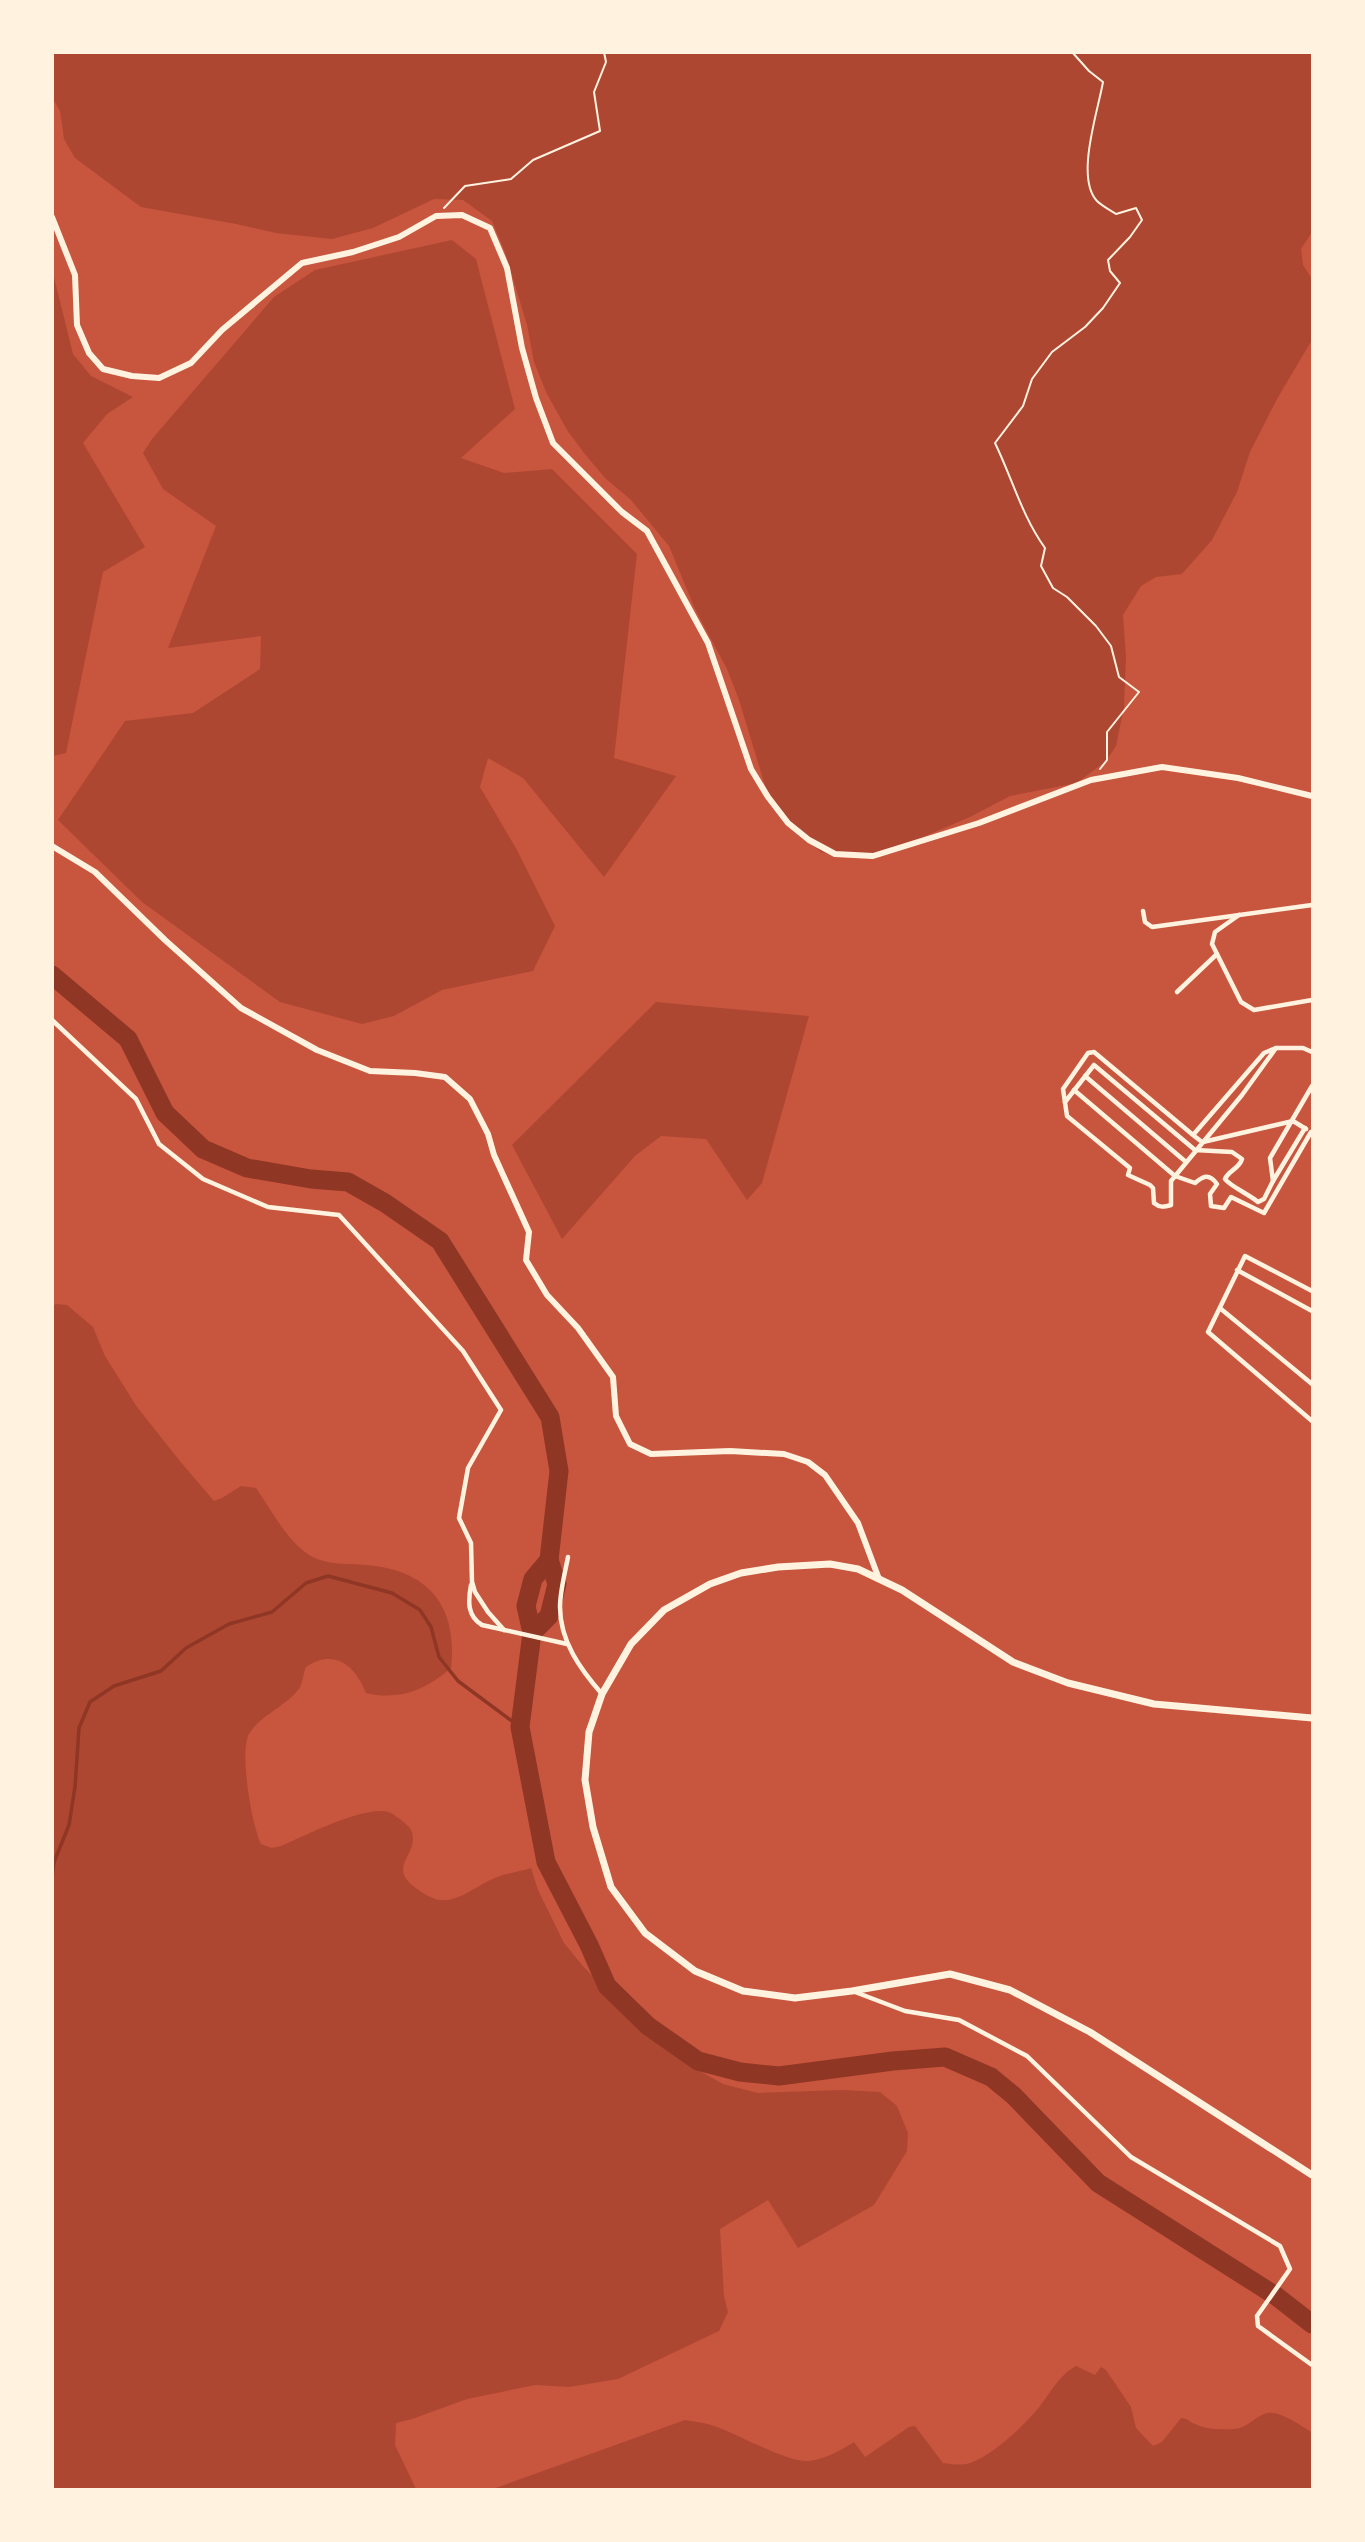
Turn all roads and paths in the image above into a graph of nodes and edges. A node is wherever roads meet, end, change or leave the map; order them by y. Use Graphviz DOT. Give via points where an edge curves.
graph roads {
  1 [pos="604,52"];
  2 [pos="1072,52"];
  3 [pos="436,216"];
  4 [pos="52,217"];
  5 [pos="1091,780"];
  6 [pos="1312,796"];
  7 [pos="52,846"];
  8 [pos="1312,905"];
  9 [pos="1143,911"];
  10 [pos="1239,915"];
  11 [pos="1217,954"];
  12 [pos="1177,992"];
  13 [pos="1312,1000"];
  14 [pos="52,1020"];
  15 [pos="1276,1048"];
  16 [pos="1312,1052"];
  17 [pos="1086,1057"];
  18 [pos="1094,1065"];
  19 [pos="1085,1076"];
  20 [pos="1312,1086"];
  21 [pos="1074,1090"];
  22 [pos="1065,1102"];
  23 [pos="1293,1121"];
  24 [pos="1305,1128"];
  25 [pos="1312,1132"];
  26 [pos="1193,1135"];
  27 [pos="1202,1142"];
  28 [pos="1195,1150"];
  29 [pos="1186,1162"];
  30 [pos="1175,1176"];
  31 [pos="1273,1181"];
  32 [pos="1237,1270"];
  33 [pos="1312,1291"];
  34 [pos="1221,1308"];
  35 [pos="1312,1311"];
  36 [pos="1312,1384"];
  37 [pos="1312,1421"];
  38 [pos="568,1558"];
  39 [pos="879,1579"];
  40 [pos="472,1582"];
  41 [pos="504,1630"];
  42 [pos="566,1644"];
  43 [pos="602,1694"];
  44 [pos="1312,1718"];
  45 [pos="852,1991"];
  46 [pos="1312,2175"];
  47 [pos="1312,2365"];
  1 -- 3 [label="path" via="606,62 594,92 600,131 533,160 511,179 465,186"];
  2 -- 5 [label="path" via="1103,82 1088,150 1087,178 1096,201 1116,214 1136,208 1142,219 1108,260 1119,283 1103,308 1052,352 1032,379 1023,406 995,443 1022,510 1045,548 1041,566 1053,588 1096,626 1111,646 1119,677 1139,692 1107,732 1107,760"];
  3 -- 4 [label="street" via="400,237 302,263 222,330 191,363 159,378 103,369 89,353 77,325 75,275"];
  3 -- 5 [label="street" via="462,215 490,228 507,268 522,348 553,443 647,531 708,643 751,769 788,823 835,854 873,856"];
  5 -- 6 [label="street" via="1162,767 1238,778"];
  7 -- 39 [label="street" via="95,872 241,1008 317,1050 370,1071 445,1077 470,1099 529,1232 526,1260 547,1295 579,1328 613,1377 616,1416 630,1444 651,1454 730,1451 784,1454 808,1462 825,1475 858,1522"];
  8 -- 10 [label="street"];
  9 -- 10 [label="street" via="1145,922 1152,927"];
  10 -- 11 [label="street" via="1215,932 1212,944"];
  11 -- 12 [label="street"];
  11 -- 13 [label="street" via="1241,1002 1254,1010"];
  14 -- 40 [label="street" via="136,1099 159,1144 203,1180 268,1207 339,1216 463,1351 502,1410 468,1468 460,1506 459,1518 471,1543"];
  15 -- 16 [label="street"];
  15 -- 26 [label="street" via="1264,1053"];
  15 -- 27 [label="street"];
  17 -- 18 [label="street"];
  17 -- 22 [label="street" via="1063,1089"];
  17 -- 26 [label="street" via="1094,1052"];
  18 -- 19 [label="street"];
  18 -- 28 [label="street"];
  19 -- 21 [label="street"];
  19 -- 29 [label="street"];
  20 -- 23 [label="street"];
  21 -- 22 [label="street"];
  21 -- 30 [label="street"];
  22 -- 30 [label="street" via="1067,1116 1130,1168 1128,1175 1150,1185 1154,1203 1160,1207 1171,1205"];
  23 -- 24 [label="street"];
  23 -- 27 [label="street"];
  23 -- 31 [label="street" via="1270,1158"];
  24 -- 25 [label="street"];
  24 -- 31 [label="street"];
  25 -- 30 [label="street" via="1265,1213 1231,1197 1224,1208 1211,1206 1210,1194 1217,1184 1213,1179 1202,1177 1195,1183"];
  26 -- 27 [label="street"];
  27 -- 28 [label="street"];
  28 -- 29 [label="street"];
  28 -- 31 [label="street" via="1239,1155 1241,1164 1225,1179 1258,1202"];
  29 -- 30 [label="street"];
  32 -- 33 [label="street" via="1245,1256"];
  32 -- 34 [label="street"];
  32 -- 35 [label="street"];
  34 -- 36 [label="street"];
  34 -- 37 [label="street" via="1208,1332"];
  38 -- 42 [label="street" via="561,1607"];
  39 -- 43 [label="main road" via="831,1564 741,1573 710,1584 664,1610 631,1644"];
  39 -- 44 [label="main road" via="1013,1662 1068,1683 1154,1704"];
  40 -- 41 [label="street"];
  40 -- 41 [label="street" via="468,1601 474,1619"];
  41 -- 42 [label="street"];
  42 -- 43 [label="street"];
  43 -- 45 [label="main road" via="589,1732 585,1780 593,1827 611,1887 645,1933 695,1971 743,1991 795,1998"];
  45 -- 46 [label="main road" via="950,1974 1010,1990 1090,2032"];
  45 -- 47 [label="street" via="905,2011 959,2020 1027,2056 1131,2157 1280,2246 1290,2269 1257,2316 1258,2326"];
}
